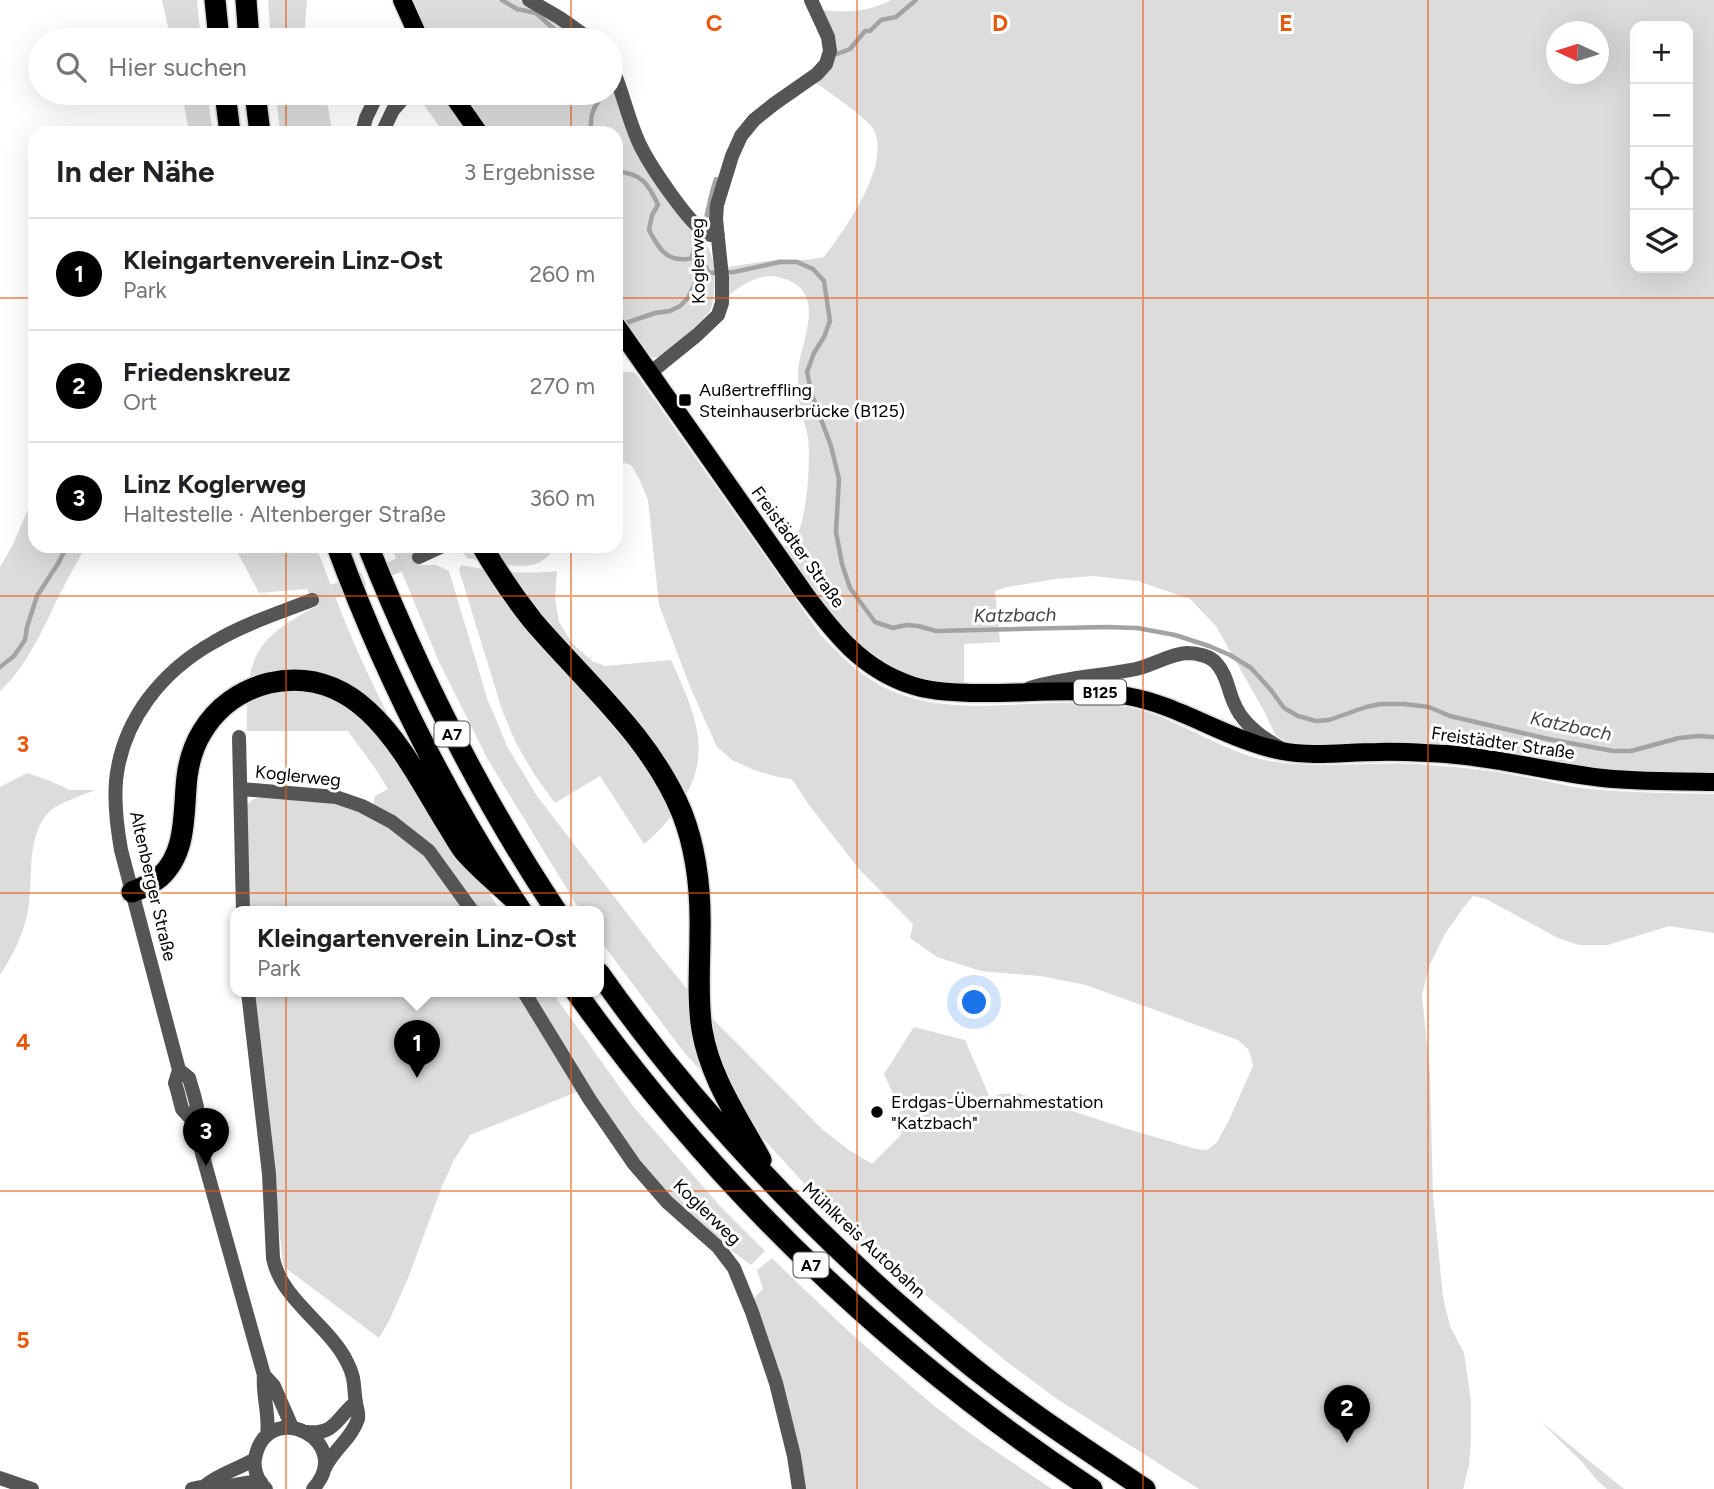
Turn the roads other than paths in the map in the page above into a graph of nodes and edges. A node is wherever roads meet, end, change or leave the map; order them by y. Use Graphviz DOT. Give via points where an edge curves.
graph roads {
  1 [pos="215,0"];
  2 [pos="246,0"];
  3 [pos="402,0"];
  4 [pos="529,0"];
  5 [pos="811,0"];
  6 [pos="218,28"];
  7 [pos="248,28"];
  8 [pos="415,28"];
  9 [pos="574,28"];
  10 [pos="623,98"];
  11 [pos="226,105"];
  12 [pos="256,105"];
  13 [pos="372,105"];
  14 [pos="397,105"];
  15 [pos="459,105"];
  16 [pos="229,126"];
  17 [pos="259,126"];
  18 [pos="364,126"];
  19 [pos="385,126"];
  20 [pos="474,126"];
  21 [pos="707,231"];
  22 [pos="623,335"];
  23 [pos="650,373"];
  24 [pos="340,553"];
  25 [pos="371,553"];
  26 [pos="428,553"];
  27 [pos="486,553"];
  28 [pos="419,557"];
  29 [pos="312,600"];
  30 [pos="1013,693"];
  31 [pos="239,737"];
  32 [pos="1286,752"];
  33 [pos="1714,782"];
  34 [pos="241,789"];
  35 [pos="132,892"];
  36 [pos="517,905"];
  37 [pos="243,906"];
  38 [pos="469,906"];
  39 [pos="553,906"];
  40 [pos="604,980"];
  41 [pos="249,997"];
  42 [pos="527,997"];
  43 [pos="580,997"];
  44 [pos="777,1189"];
  45 [pos="264,1375"];
  46 [pos="356,1402"];
  47 [pos="292,1427"];
  48 [pos="307,1432"];
  49 [pos="267,1435"];
  50 [pos="255,1459"];
  51 [pos="324,1468"];
  52 [pos="0,1478"];
  53 [pos="264,1486"];
  54 [pos="199,1487"];
  55 [pos="33,1489"];
  56 [pos="313,1489"];
  57 [pos="799,1489"];
  58 [pos="1092,1489"];
  59 [pos="1145,1489"];
  1 -- 6 [label="highway"];
  2 -- 7 [label="highway"];
  3 -- 8 [label="main road"];
  4 -- 9 [label="street"];
  5 -- 21 [label="street, Koglerweg" via="828,37 826,64 754,120 741,136 716,219"];
  10 -- 21 [label="street" via="641,147 669,191"];
  11 -- 16 [label="highway"];
  12 -- 17 [label="highway"];
  13 -- 18 [label="street"];
  14 -- 19 [label="street"];
  15 -- 20 [label="main road"];
  21 -- 23 [label="street, Koglerweg" via="722,272 718,315"];
  22 -- 23 [label="main road, Freistädter Straße / B125"];
  23 -- 30 [label="main road, Freistädter Straße / B125" via="804,594 850,649 911,685 955,692"];
  24 -- 36 [label="highway, A7" via="401,698"];
  25 -- 39 [label="highway, A7" via="461,752"];
  26 -- 28 [label="street"];
  27 -- 44 [label="highway" via="513,595 624,722 671,788 694,855 700,915 699,1006 706,1050 731,1110"];
  29 -- 35 [label="street, Altenberger Straße" via="240,629 192,655 168,675 141,709 124,744 115,793 117,827"];
  30 -- 32 [label="main road, Freistädter Straße / B125" via="1073,691 1129,696 1250,743"];
  30 -- 32 [label="street, Freistädter Straße" via="1054,681 1136,669 1172,656 1205,656 1220,668 1241,716"];
  31 -- 34 [label="street, Koglerweg"];
  32 -- 33 [label="main road, Freistädter Straße / B125" via="1409,752 1604,778"];
  34 -- 37 [label="street, Koglerweg"];
  34 -- 38 [label="street, Koglerweg" via="337,797 362,806 399,826 429,851"];
  35 -- 36 [label="highway" via="159,878 178,848 190,763 207,724 249,689 299,681 339,690 372,714 399,746 464,851"];
  35 -- 45 [label="street, Altenberger Straße" via="179,1070 189,1078 194,1095 193,1121"];
  40 -- 44 [label="highway, Mühlkreis Autobahn / A7" via="695,1097"];
  41 -- 46 [label="street" via="270,1174 274,1267 344,1355 354,1379"];
  42 -- 57 [label="street, Koglerweg" via="634,1164 667,1202 728,1257 776,1383"];
  43 -- 58 [label="highway, A7" via="671,1116 734,1187 860,1312 995,1421"];
  44 -- 59 [label="highway, Mühlkreis Autobahn / A7" via="958,1356"];
  45 -- 47 [label="street, Altenberger Straße" via="274,1386"];
  45 -- 49 [label="street, Altenberger Straße"];
  46 -- 48 [label="street" via="330,1429"];
  46 -- 51 [label="street" via="355,1424"];
  47 -- 48 [label="street"];
  47 -- 49 [label="street"];
  48 -- 51 [label="street" via="320,1444"];
  49 -- 50 [label="street"];
  50 -- 53 [label="street"];
  50 -- 54 [label="street"];
  51 -- 56 [label="street"];
  52 -- 55 [label="street"];
  53 -- 54 [label="street" via="248,1482"];
}
